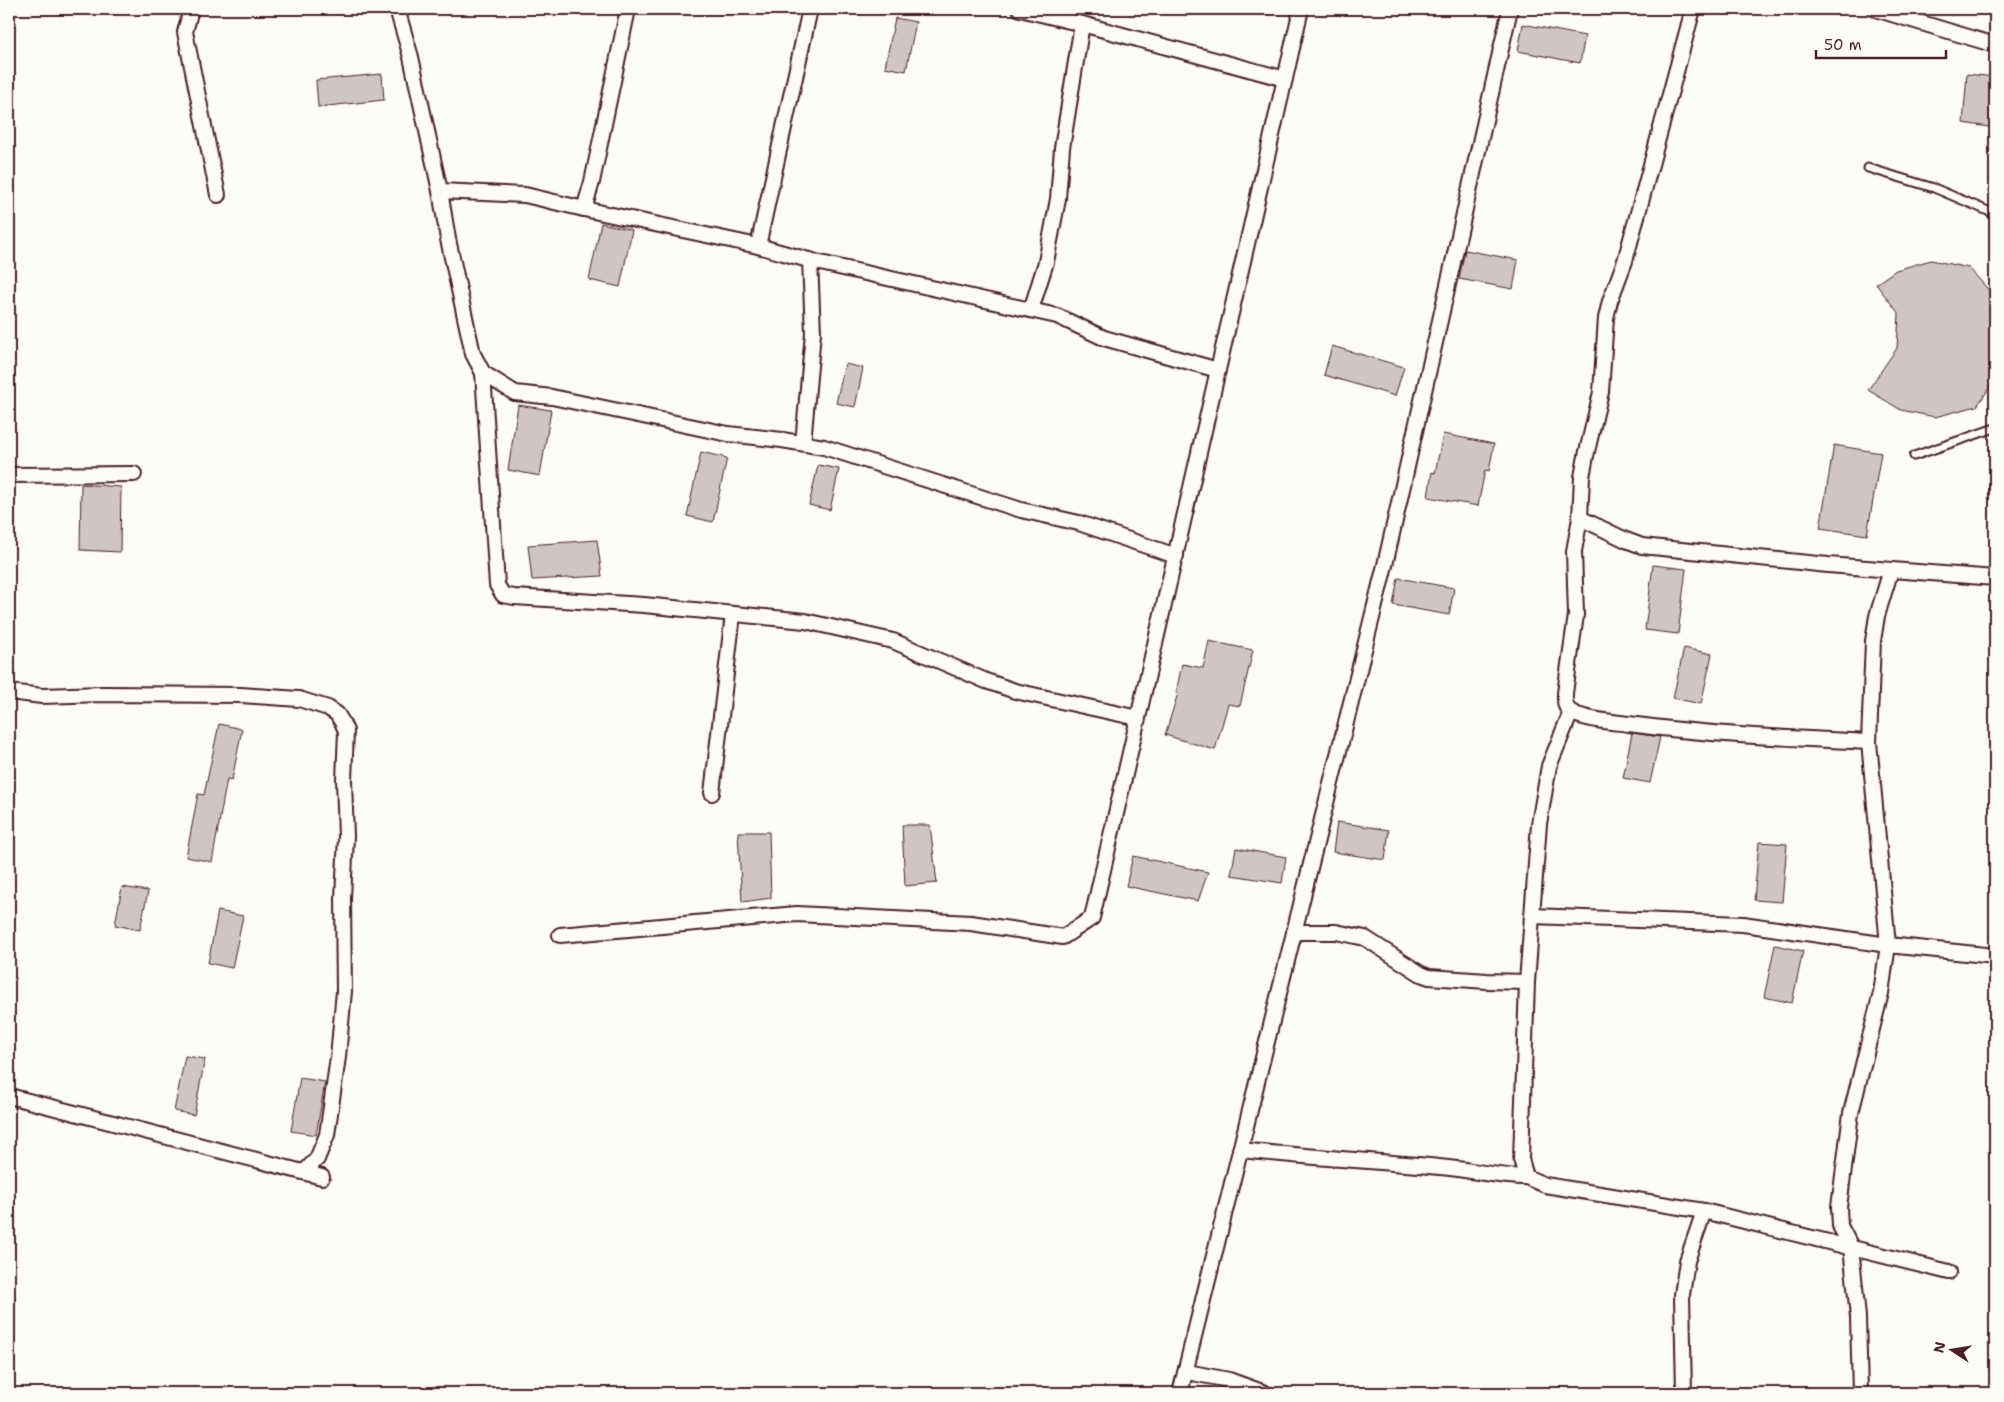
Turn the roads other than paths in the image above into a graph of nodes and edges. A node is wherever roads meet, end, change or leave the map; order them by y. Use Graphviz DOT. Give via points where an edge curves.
graph roads {
  1 [pos="191,9"];
  2 [pos="397,9"];
  3 [pos="628,9"];
  4 [pos="810,9"];
  5 [pos="1301,9"];
  6 [pos="1510,9"];
  7 [pos="1693,9"];
  8 [pos="1875,9"];
  9 [pos="1027,10"];
  10 [pos="1082,24"];
  11 [pos="1995,45"];
  12 [pos="1285,79"];
  13 [pos="1868,168"];
  14 [pos="440,191"];
  15 [pos="218,195"];
  16 [pos="584,208"];
  17 [pos="1995,214"];
  18 [pos="758,246"];
  19 [pos="810,260"];
  20 [pos="1031,310"];
  21 [pos="1218,370"];
  22 [pos="483,373"];
  23 [pos="1995,428"];
  24 [pos="803,443"];
  25 [pos="1914,456"];
  26 [pos="134,474"];
  27 [pos="9,475"];
  28 [pos="1580,518"];
  29 [pos="1176,556"];
  30 [pos="1891,570"];
  31 [pos="1995,578"];
  32 [pos="733,614"];
  33 [pos="9,692"];
  34 [pos="1571,712"];
  35 [pos="1138,718"];
  36 [pos="1868,742"];
  37 [pos="712,793"];
  38 [pos="1532,916"];
  39 [pos="1294,932"];
  40 [pos="560,935"];
  41 [pos="1888,945"];
  42 [pos="1995,956"];
  43 [pos="1527,982"];
  44 [pos="9,1096"];
  45 [pos="1240,1150"];
  46 [pos="304,1172"];
  47 [pos="322,1177"];
  48 [pos="1526,1177"];
  49 [pos="1704,1211"];
  50 [pos="1851,1247"];
  51 [pos="1949,1272"];
  52 [pos="1187,1372"];
  53 [pos="1180,1393"];
  54 [pos="1265,1393"];
  55 [pos="1684,1393"];
  56 [pos="1860,1393"];
  1 -- 15 [label="street" via="185,32"];
  2 -- 14 [label="street" via="411,57"];
  3 -- 16 [label="street"];
  4 -- 18 [label="street"];
  5 -- 12 [label="street"];
  6 -- 39 [label="street" via="1385,565"];
  7 -- 28 [label="street" via="1625,261 1606,318 1601,392 1582,477"];
  8 -- 11 [label="street"];
  9 -- 10 [label="street"];
  10 -- 12 [label="street"];
  10 -- 20 [label="street" via="1062,148 1058,199 1046,262"];
  12 -- 21 [label="street"];
  13 -- 17 [label="lane" via="1934,188"];
  14 -- 16 [label="street" via="525,196"];
  14 -- 22 [label="street" via="473,354"];
  16 -- 18 [label="street"];
  18 -- 19 [label="street"];
  19 -- 20 [label="street"];
  19 -- 24 [label="street" via="813,333"];
  20 -- 21 [label="street" via="1057,316 1104,338"];
  21 -- 29 [label="street"];
  22 -- 24 [label="street" via="515,392 728,434"];
  22 -- 32 [label="street" via="497,585 503,595"];
  23 -- 25 [label="lane"];
  24 -- 29 [label="street" via="1021,510 1079,523"];
  26 -- 27 [label="street"];
  28 -- 30 [label="street" via="1642,546"];
  28 -- 34 [label="street" via="1574,550 1576,616 1565,693 1565,702"];
  29 -- 35 [label="street"];
  30 -- 31 [label="street"];
  30 -- 36 [label="street" via="1873,641"];
  32 -- 35 [label="street" via="805,621 894,641 1015,691"];
  32 -- 37 [label="street"];
  33 -- 46 [label="street" via="42,696 241,695 299,699 328,708 342,722 346,731 344,991 327,1134 317,1159"];
  34 -- 36 [label="street" via="1617,723 1695,733"];
  34 -- 38 [label="street" via="1549,766 1539,824"];
  35 -- 40 [label="street" via="1092,918 1063,937 971,923 797,914"];
  36 -- 41 [label="street"];
  38 -- 41 [label="street" via="1743,924"];
  38 -- 43 [label="street"];
  39 -- 43 [label="street" via="1336,932 1365,938 1429,977"];
  39 -- 45 [label="street"];
  41 -- 42 [label="street"];
  41 -- 50 [label="street" via="1881,993 1851,1113 1839,1206 1840,1226"];
  43 -- 48 [label="street" via="1521,1159"];
  44 -- 46 [label="street"];
  45 -- 48 [label="street" via="1462,1168"];
  45 -- 52 [label="street"];
  46 -- 47 [label="street"];
  48 -- 49 [label="street" via="1545,1185"];
  49 -- 50 [label="street"];
  49 -- 55 [label="street" via="1687,1261 1682,1294"];
  50 -- 51 [label="street"];
  50 -- 56 [label="street" via="1858,1317"];
  52 -- 53 [label="street"];
  52 -- 54 [label="street" via="1229,1380"];
}
